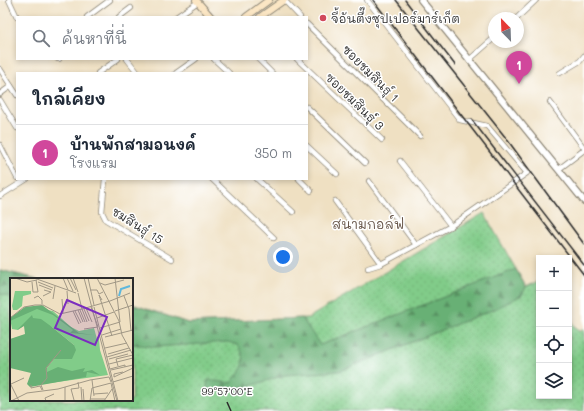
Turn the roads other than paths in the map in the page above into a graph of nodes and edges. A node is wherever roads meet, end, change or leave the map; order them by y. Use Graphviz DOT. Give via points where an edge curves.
graph roads {
  1 [pos="9,0"];
  2 [pos="110,0"];
  3 [pos="269,0"];
  4 [pos="284,0"];
  5 [pos="367,0"];
  6 [pos="421,0"];
  7 [pos="536,0"];
  8 [pos="197,1"];
  9 [pos="131,8"];
  10 [pos="523,12"];
  11 [pos="17,16"];
  12 [pos="88,16"];
  13 [pos="120,16"];
  14 [pos="177,16"];
  15 [pos="210,16"];
  16 [pos="247,16"];
  17 [pos="261,16"];
  18 [pos="299,16"];
  19 [pos="308,25"];
  20 [pos="488,43"];
  21 [pos="584,56"];
  22 [pos="117,60"];
  23 [pos="128,60"];
  24 [pos="195,60"];
  25 [pos="215,60"];
  26 [pos="259,60"];
  27 [pos="298,60"];
  28 [pos="469,60"];
  29 [pos="0,69"];
  30 [pos="182,69"];
  31 [pos="99,72"];
  32 [pos="137,72"];
  33 [pos="178,72"];
  34 [pos="185,72"];
  35 [pos="228,72"];
  36 [pos="271,72"];
  37 [pos="560,73"];
  38 [pos="11,86"];
  39 [pos="0,94"];
  40 [pos="16,94"];
  41 [pos="0,100"];
  42 [pos="550,102"];
  43 [pos="308,108"];
  44 [pos="16,126"];
  45 [pos="420,136"];
  46 [pos="382,140"];
  47 [pos="0,145"];
  48 [pos="308,147"];
  49 [pos="584,149"];
  50 [pos="400,161"];
  51 [pos="365,163"];
  52 [pos="559,169"];
  53 [pos="337,174"];
  54 [pos="16,176"];
  55 [pos="18,180"];
  56 [pos="105,180"];
  57 [pos="213,180"];
  58 [pos="258,180"];
  59 [pos="300,180"];
  60 [pos="369,181"];
  61 [pos="312,190"];
  62 [pos="0,196"];
  63 [pos="335,201"];
  64 [pos="584,201"];
  65 [pos="293,212"];
  66 [pos="451,226"];
  67 [pos="274,238"];
  68 [pos="416,245"];
  69 [pos="172,259"];
  70 [pos="381,264"];
  71 [pos="368,268"];
  1 -- 11 [label="street"];
  2 -- 12 [label="street"];
  3 -- 16 [label="main road"];
  4 -- 17 [label="main road"];
  4 -- 18 [label="street"];
  5 -- 66 [label="street" via="460,120 487,126 527,173"];
  6 -- 28 [label="street"];
  7 -- 10 [label="street"];
  8 -- 14 [label="street"];
  8 -- 15 [label="main road"];
  9 -- 13 [label="street"];
  19 -- 45 [label="street, ซอยชมสินธุ์ 1"];
  20 -- 28 [label="street"];
  21 -- 37 [label="street"];
  22 -- 31 [label="street"];
  23 -- 32 [label="street"];
  24 -- 30 [label="street"];
  25 -- 35 [label="street"];
  26 -- 36 [label="street"];
  27 -- 46 [label="street, ซอยชมสินธุ์ 3"];
  28 -- 52 [label="street"];
  29 -- 38 [label="street"];
  30 -- 33 [label="street"];
  30 -- 34 [label="street"];
  38 -- 39 [label="street"];
  38 -- 40 [label="street"];
  41 -- 44 [label="street"];
  42 -- 49 [label="street"];
  43 -- 51 [label="street"];
  47 -- 54 [label="street"];
  48 -- 53 [label="street"];
  49 -- 52 [label="street"];
  50 -- 66 [label="street"];
  52 -- 64 [label="street"];
  55 -- 62 [label="street"];
  56 -- 69 [label="street, ชมสินธุ์ 15" via="102,212 106,220"];
  57 -- 67 [label="street"];
  58 -- 65 [label="street"];
  59 -- 61 [label="street"];
  60 -- 68 [label="street"];
  63 -- 70 [label="street"];
  66 -- 68 [label="street"];
  68 -- 70 [label="street"];
  70 -- 71 [label="street"];
}
